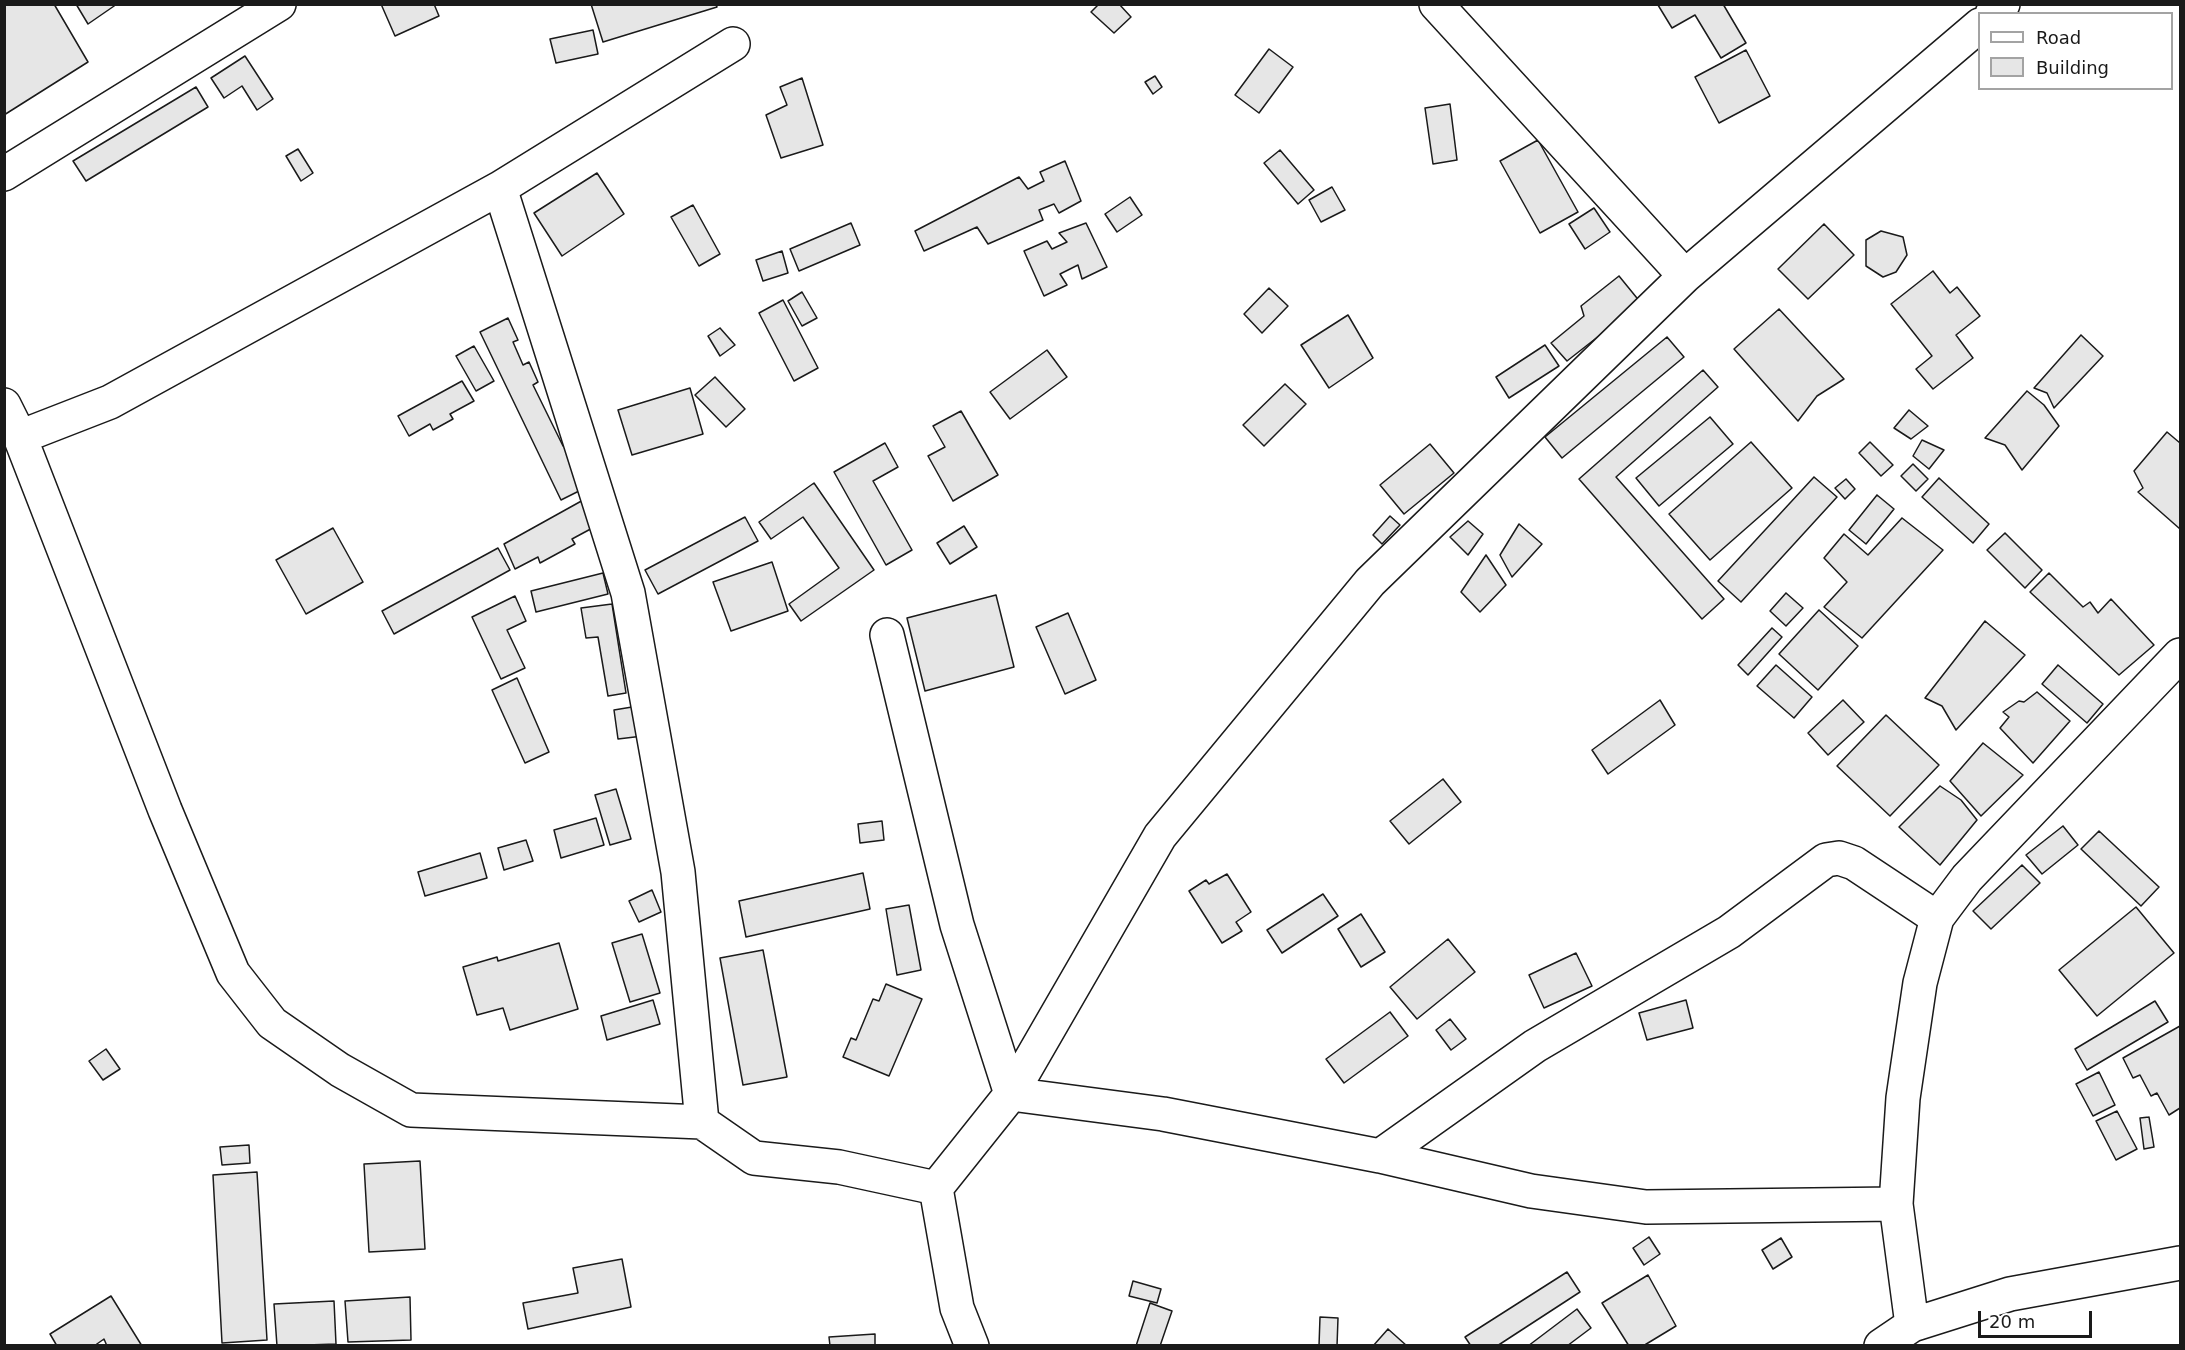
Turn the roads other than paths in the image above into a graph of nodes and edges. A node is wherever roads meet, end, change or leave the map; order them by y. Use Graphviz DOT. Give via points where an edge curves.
graph roads {
  1 [pos="279,4"];
  2 [pos="1436,4"];
  3 [pos="1978,27"];
  4 [pos="733,44"];
  5 [pos="4,174"];
  6 [pos="500,188"];
  7 [pos="1685,276"];
  8 [pos="4,405"];
  9 [pos="20,437"];
  10 [pos="887,635"];
  11 [pos="2181,655"];
  12 [pos="1937,918"];
  13 [pos="1011,1094"];
  14 [pos="702,1122"];
  15 [pos="1380,1156"];
  16 [pos="936,1188"];
  17 [pos="1896,1204"];
  18 [pos="2181,1263"];
  19 [pos="1912,1325"];
  20 [pos="972,1346"];
  21 [pos="1881,1346"];
  1 -- 5 [label="street"];
  2 -- 7 [label="street"];
  3 -- 7 [label="street"];
  4 -- 6 [label="street"];
  6 -- 9 [label="street" via="110,402"];
  6 -- 14 [label="street" via="628,593 678,872"];
  7 -- 13 [label="street" via="1370,582 1160,836"];
  8 -- 9 [label="street"];
  9 -- 14 [label="street" via="233,973 272,1023 340,1070 411,1110"];
  10 -- 13 [label="street" via="957,925"];
  11 -- 12 [label="street" via="1967,878"];
  12 -- 15 [label="street" via="1854,863 1839,858 1826,860 1729,932 1534,1046"];
  12 -- 17 [label="street" via="1920,983 1903,1098"];
  13 -- 15 [label="street" via="1162,1114"];
  13 -- 16 [label="street"];
  14 -- 16 [label="street" via="754,1158 839,1167"];
  15 -- 17 [label="street" via="1531,1191 1646,1207"];
  16 -- 20 [label="street" via="957,1308"];
  17 -- 19 [label="street"];
  18 -- 19 [label="street" via="2010,1294"];
  19 -- 21 [label="street"];
}
